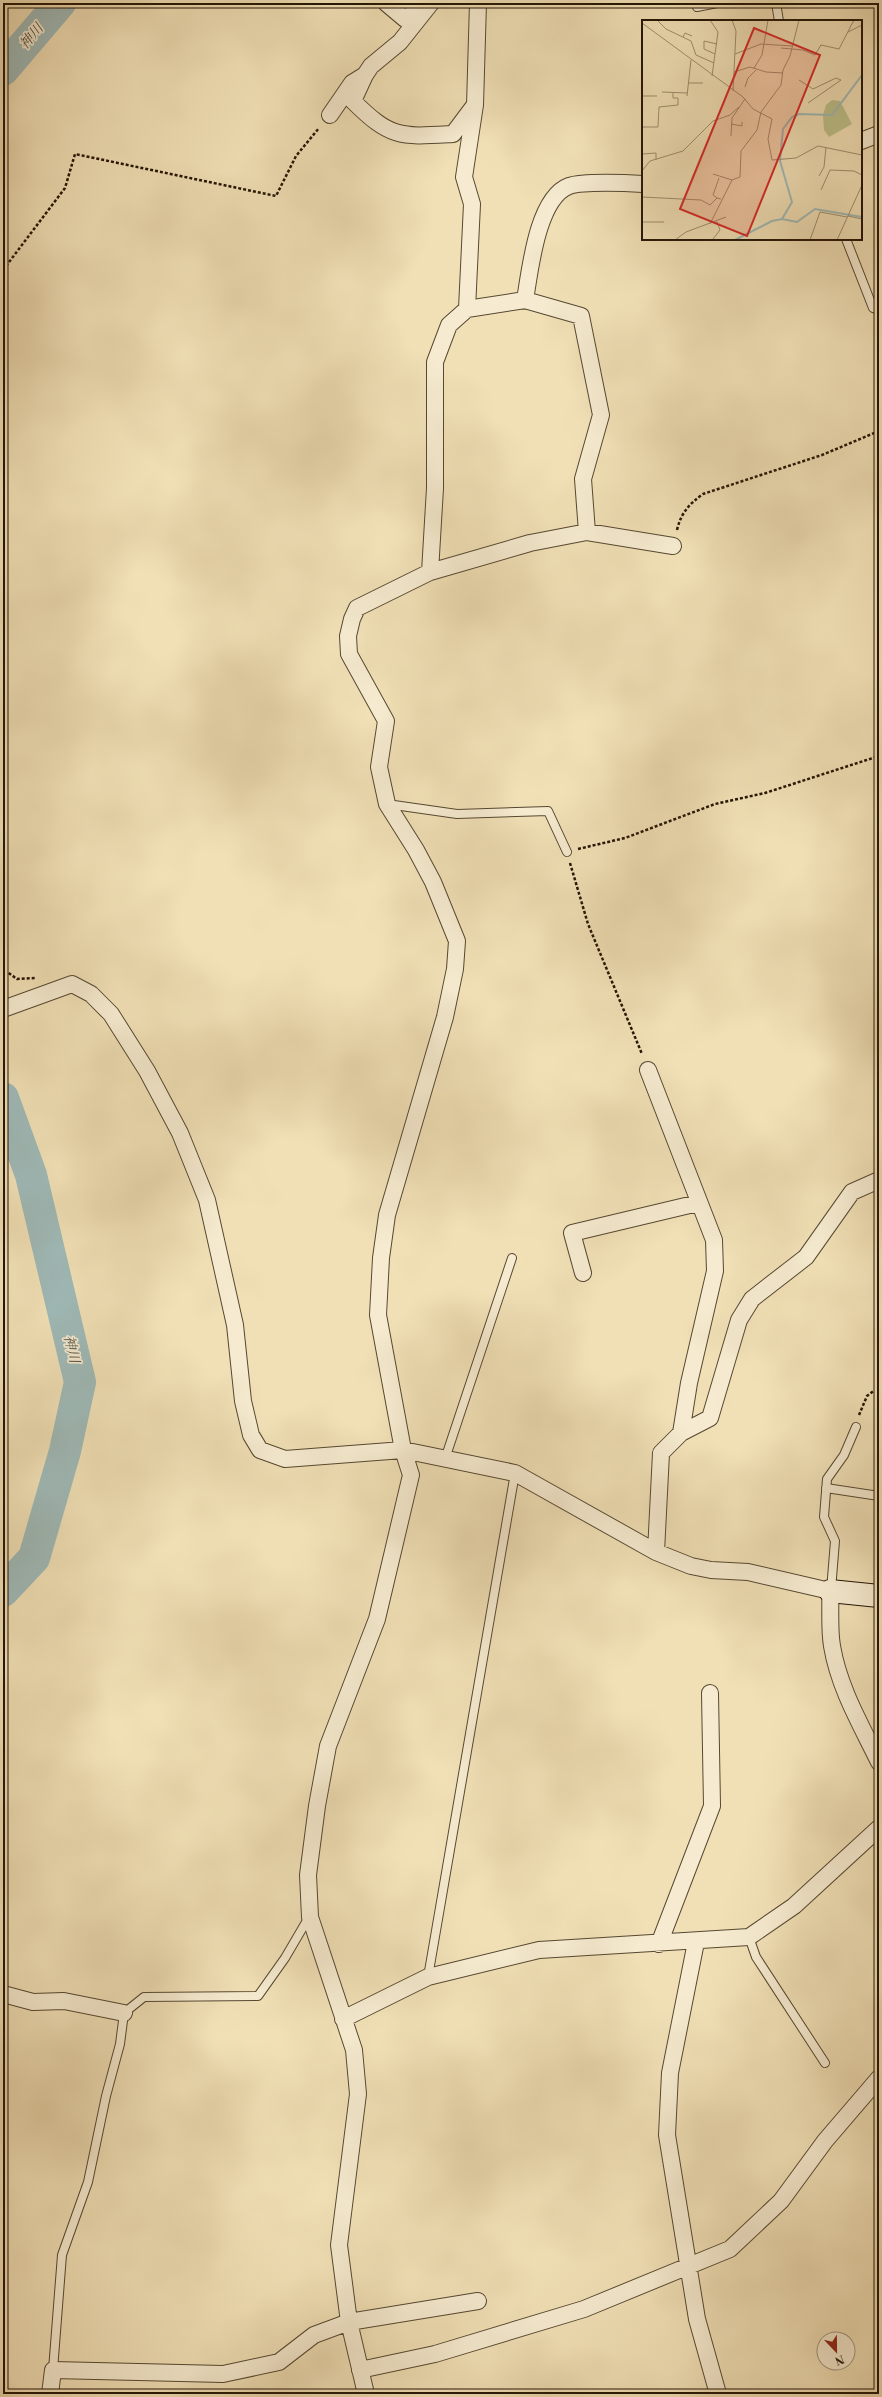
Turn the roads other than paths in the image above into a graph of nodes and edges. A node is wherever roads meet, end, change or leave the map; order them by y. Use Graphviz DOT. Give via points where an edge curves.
graph roads {
  1 [pos="386,3"];
  2 [pos="426,3"];
  3 [pos="431,3"];
  4 [pos="478,3"];
  5 [pos="717,3"];
  6 [pos="776,3"];
  7 [pos="697,7"];
  8 [pos="779,20"];
  9 [pos="365,75"];
  10 [pos="475,105"];
  11 [pos="330,115"];
  12 [pos="879,134"];
  13 [pos="862,141"];
  14 [pos="642,184"];
  15 [pos="846,240"];
  16 [pos="525,300"];
  17 [pos="467,309"];
  18 [pos="879,310"];
  19 [pos="587,532"];
  20 [pos="673,546"];
  21 [pos="430,572"];
  22 [pos="387,804"];
  23 [pos="567,852"];
  24 [pos="3,1009"];
  25 [pos="648,1070"];
  26 [pos="879,1180"];
  27 [pos="698,1203"];
  28 [pos="512,1258"];
  29 [pos="583,1273"];
  30 [pos="856,1427"];
  31 [pos="681,1433"];
  32 [pos="403,1450"];
  33 [pos="445,1459"];
  34 [pos="514,1473"];
  35 [pos="826,1488"];
  36 [pos="879,1496"];
  37 [pos="656,1552"];
  38 [pos="830,1591"];
  39 [pos="879,1596"];
  40 [pos="710,1694"];
  41 [pos="879,1762"];
  42 [pos="879,1828"];
  43 [pos="310,1917"];
  44 [pos="749,1937"];
  45 [pos="696,1942"];
  46 [pos="659,1944"];
  47 [pos="428,1977"];
  48 [pos="3,1994"];
  49 [pos="124,2013"];
  50 [pos="342,2019"];
  51 [pos="825,2063"];
  52 [pos="879,2078"];
  53 [pos="688,2266"];
  54 [pos="478,2301"];
  55 [pos="349,2322"];
  56 [pos="53,2370"];
  57 [pos="360,2370"];
  58 [pos="50,2394"];
  59 [pos="366,2394"];
  60 [pos="718,2394"];
  1 -- 2 [label="street" via="405,19"];
  3 -- 9 [label="street" via="400,42 371,66"];
  4 -- 10 [label="street"];
  5 -- 7 [label="lane"];
  6 -- 8 [label="lane"];
  9 -- 10 [label="street" via="353,101 375,123 400,135 453,134"];
  9 -- 11 [label="street" via="352,83"];
  10 -- 17 [label="street" via="464,176 472,204"];
  12 -- 13 [label="street"];
  14 -- 16 [label="street" via="569,186 557,196 548,209 534,244"];
  15 -- 18 [label="lane" via="873,308"];
  16 -- 17 [label="street"];
  16 -- 19 [label="street" via="581,316 601,415 583,479"];
  17 -- 21 [label="street" via="450,325 435,362"];
  19 -- 20 [label="street"];
  19 -- 21 [label="street" via="530,543"];
  21 -- 22 [label="street" via="357,608 348,636 349,654 386,721 379,767"];
  22 -- 23 [label="lane" via="457,814 548,811"];
  22 -- 32 [label="street" via="433,882 457,941 455,969 446,1017 387,1215 381,1258 378,1315"];
  24 -- 32 [label="street" via="72,984 91,994 111,1014 147,1071 177,1126 207,1200 235,1325 243,1401 251,1435 260,1450 285,1460"];
  25 -- 27 [label="street"];
  26 -- 31 [label="street" via="852,1192 806,1257 752,1299 738,1320 710,1418"];
  27 -- 29 [label="street" via="572,1233"];
  27 -- 31 [label="street" via="714,1240 715,1271 689,1384"];
  28 -- 33 [label="lane"];
  30 -- 35 [label="lane" via="844,1455 827,1479"];
  31 -- 37 [label="street" via="660,1453"];
  32 -- 33 [label="street"];
  32 -- 43 [label="street" via="411,1475 377,1619 328,1746 316,1806 308,1875"];
  33 -- 34 [label="street"];
  34 -- 37 [label="street"];
  34 -- 47 [label="lane"];
  35 -- 36 [label="lane"];
  35 -- 38 [label="lane" via="824,1517 835,1541"];
  37 -- 38 [label="street" via="698,1567 748,1572"];
  38 -- 39 [label="street"];
  38 -- 41 [label="street" via="832,1645 837,1669"];
  40 -- 46 [label="street" via="712,1806"];
  42 -- 44 [label="street" via="794,1906"];
  43 -- 49 [label="lane" via="258,1996 144,1997"];
  43 -- 50 [label="street"];
  44 -- 45 [label="street"];
  44 -- 51 [label="lane" via="756,1957"];
  45 -- 46 [label="street"];
  45 -- 53 [label="street" via="670,2073 667,2135"];
  46 -- 47 [label="street" via="539,1950"];
  47 -- 50 [label="street"];
  48 -- 49 [label="street" via="33,2002 64,2001"];
  49 -- 56 [label="lane" via="120,2044 88,2182 62,2255"];
  50 -- 55 [label="street" via="354,2050 358,2094 339,2245"];
  52 -- 53 [label="street" via="825,2141 782,2201 730,2249"];
  53 -- 57 [label="street" via="584,2309 435,2354"];
  53 -- 60 [label="street" via="697,2318"];
  54 -- 55 [label="street"];
  55 -- 56 [label="street" via="314,2335 279,2362 223,2374"];
  55 -- 57 [label="street"];
  56 -- 58 [label="street"];
  57 -- 59 [label="street"];
}
